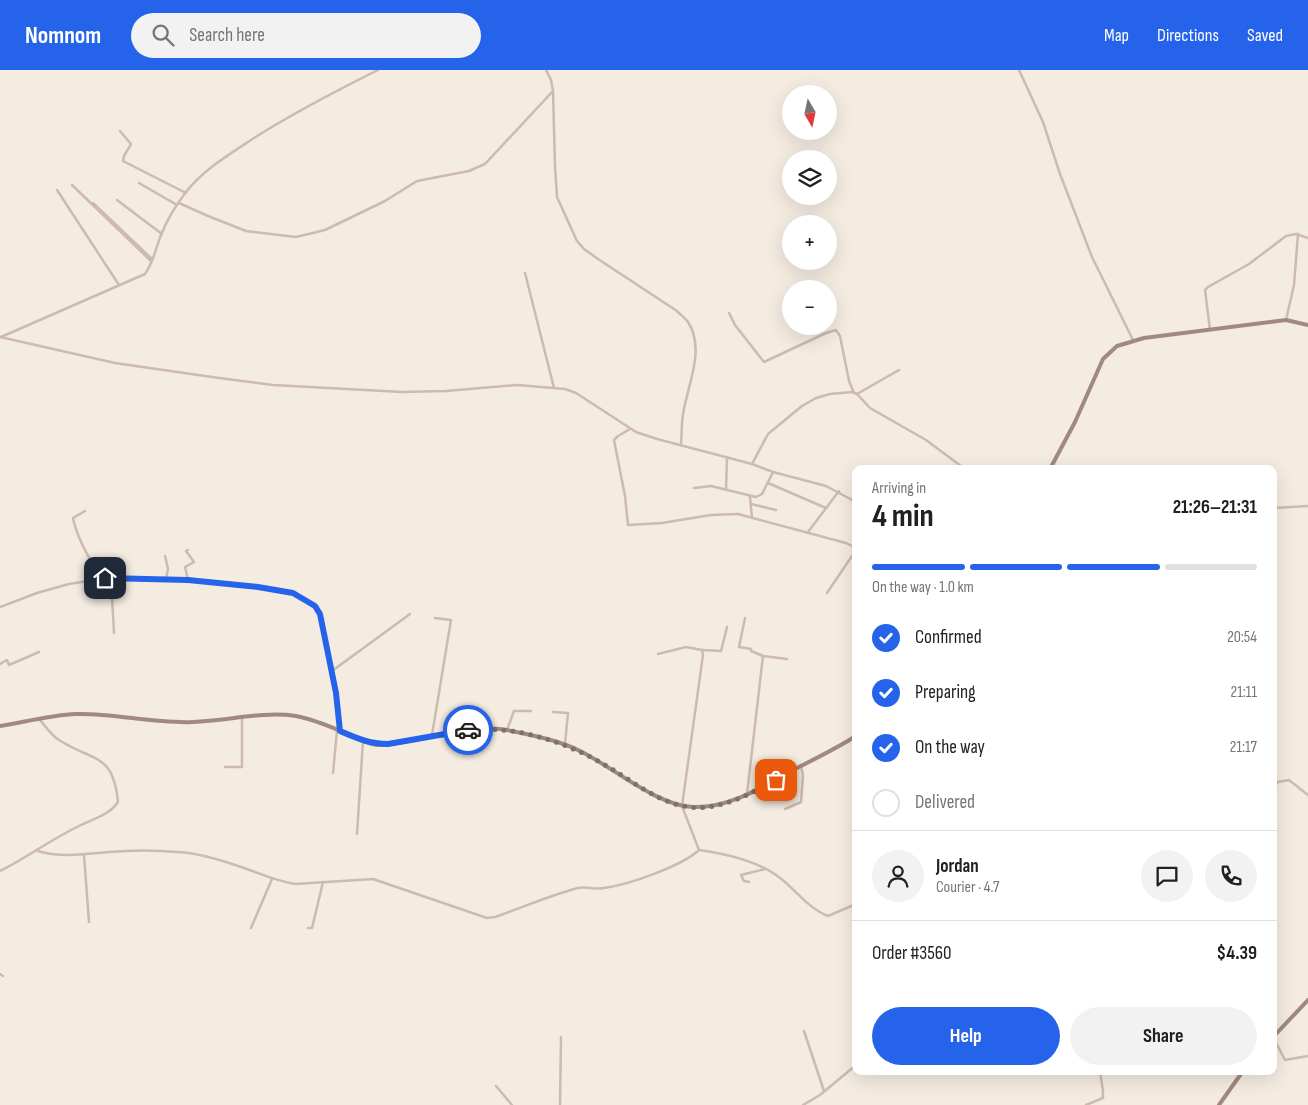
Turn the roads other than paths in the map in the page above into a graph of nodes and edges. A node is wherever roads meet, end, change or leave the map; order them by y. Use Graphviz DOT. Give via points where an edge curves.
graph roads {
  1 [pos="378,70"];
  2 [pos="546,70"];
  3 [pos="1020,70"];
  4 [pos="554,91"];
  5 [pos="120,131"];
  6 [pos="140,183"];
  7 [pos="72,185"];
  8 [pos="57,190"];
  9 [pos="186,193"];
  10 [pos="117,200"];
  11 [pos="93,203"];
  12 [pos="178,204"];
  13 [pos="162,234"];
  14 [pos="1298,234"];
  15 [pos="1308,238"];
  16 [pos="151,260"];
  17 [pos="525,273"];
  18 [pos="119,285"];
  19 [pos="729,313"];
  20 [pos="1286,320"];
  21 [pos="1308,324"];
  22 [pos="1210,330"];
  23 [pos="0,337"];
  24 [pos="1133,340"];
  25 [pos="899,370"];
  26 [pos="554,388"];
  27 [pos="856,393"];
  28 [pos="631,429"];
  29 [pos="681,444"];
  30 [pos="727,457"];
  31 [pos="752,464"];
  32 [pos="959,465"];
  33 [pos="1052,465"];
  34 [pos="773,472"];
  35 [pos="768,483"];
  36 [pos="694,488"];
  37 [pos="726,490"];
  38 [pos="839,491"];
  39 [pos="750,497"];
  40 [pos="852,499"];
  41 [pos="751,504"];
  42 [pos="1308,506"];
  43 [pos="826,508"];
  44 [pos="1277,508"];
  45 [pos="776,510"];
  46 [pos="85,512"];
  47 [pos="752,518"];
  48 [pos="808,533"];
  49 [pos="852,546"];
  50 [pos="188,550"];
  51 [pos="852,555"];
  52 [pos="165,556"];
  53 [pos="111,578"];
  54 [pos="100,579"];
  55 [pos="166,579"];
  56 [pos="188,580"];
  57 [pos="828,593"];
  58 [pos="0,607"];
  59 [pos="410,614"];
  60 [pos="435,618"];
  61 [pos="745,618"];
  62 [pos="727,627"];
  63 [pos="114,633"];
  64 [pos="702,650"];
  65 [pos="39,652"];
  66 [pos="658,654"];
  67 [pos="763,656"];
  68 [pos="788,659"];
  69 [pos="0,664"];
  70 [pos="332,671"];
  71 [pos="531,711"];
  72 [pos="553,712"];
  73 [pos="242,716"];
  74 [pos="40,720"];
  75 [pos="0,726"];
  76 [pos="339,730"];
  77 [pos="508,730"];
  78 [pos="432,737"];
  79 [pos="852,738"];
  80 [pos="363,741"];
  81 [pos="566,744"];
  82 [pos="801,766"];
  83 [pos="225,767"];
  84 [pos="333,772"];
  85 [pos="1277,783"];
  86 [pos="747,795"];
  87 [pos="1308,795"];
  88 [pos="682,806"];
  89 [pos="785,809"];
  90 [pos="357,834"];
  91 [pos="38,850"];
  92 [pos="699,850"];
  93 [pos="84,855"];
  94 [pos="766,869"];
  95 [pos="0,870"];
  96 [pos="272,879"];
  97 [pos="323,882"];
  98 [pos="749,882"];
  99 [pos="852,906"];
  100 [pos="89,922"];
  101 [pos="251,928"];
  102 [pos="308,928"];
  103 [pos="1308,1000"];
  104 [pos="804,1031"];
  105 [pos="1277,1035"];
  106 [pos="560,1037"];
  107 [pos="1277,1044"];
  108 [pos="1308,1056"];
  109 [pos="852,1068"];
  110 [pos="1101,1075"];
  111 [pos="1240,1075"];
  112 [pos="496,1086"];
  113 [pos="824,1092"];
  114 [pos="512,1105"];
  115 [pos="560,1105"];
  116 [pos="803,1105"];
  117 [pos="1086,1105"];
  118 [pos="1220,1105"];
  1 -- 9 [label="street" via="289,116 230,152"];
  2 -- 4 [label="street"];
  3 -- 24 [label="street" via="1043,122 1092,257"];
  4 -- 12 [label="street" via="485,164 469,171 417,181 385,201 325,230 296,237 246,231"];
  4 -- 29 [label="street" via="558,198 577,241 598,259 677,311 688,321 694,333 694,359"];
  5 -- 9 [label="street" via="131,144 123,162"];
  6 -- 12 [label="street"];
  7 -- 16 [label="street"];
  8 -- 18 [label="street"];
  9 -- 12 [label="street"];
  10 -- 13 [label="street"];
  11 -- 16 [label="street"];
  12 -- 13 [label="street"];
  13 -- 16 [label="street"];
  14 -- 15 [label="street"];
  14 -- 20 [label="street" via="1294,285"];
  14 -- 22 [label="street" via="1280,240 1249,264 1205,290"];
  16 -- 18 [label="street" via="145,274"];
  17 -- 26 [label="street"];
  18 -- 23 [label="street"];
  19 -- 27 [label="street" via="764,362 836,330 849,381"];
  20 -- 21 [label="street"];
  20 -- 22 [label="street"];
  22 -- 24 [label="street"];
  23 -- 26 [label="street" via="115,363 274,385 419,392 517,385"];
  24 -- 33 [label="street" via="1117,346 1103,359"];
  25 -- 27 [label="street"];
  26 -- 28 [label="street" via="576,393"];
  27 -- 31 [label="street" via="830,394 802,406 768,434"];
  27 -- 32 [label="street" via="870,408 926,440"];
  28 -- 29 [label="street"];
  28 -- 47 [label="street" via="614,440 628,525 725,514"];
  29 -- 30 [label="street"];
  30 -- 31 [label="street"];
  30 -- 37 [label="street"];
  31 -- 34 [label="street"];
  34 -- 35 [label="street"];
  34 -- 38 [label="street"];
  35 -- 39 [label="street" via="759,496"];
  35 -- 43 [label="street"];
  36 -- 37 [label="street" via="711,486"];
  37 -- 39 [label="street"];
  38 -- 40 [label="street"];
  38 -- 43 [label="street"];
  39 -- 41 [label="street"];
  41 -- 45 [label="street"];
  41 -- 47 [label="street"];
  42 -- 44 [label="street"];
  43 -- 48 [label="street"];
  46 -- 54 [label="street" via="73,518 74,523"];
  47 -- 48 [label="street"];
  48 -- 49 [label="street"];
  50 -- 56 [label="street" via="194,562 185,567"];
  51 -- 57 [label="street"];
  52 -- 55 [label="street"];
  53 -- 54 [label="street"];
  53 -- 55 [label="street"];
  53 -- 63 [label="street"];
  54 -- 58 [label="street" via="37,593"];
  55 -- 56 [label="street"];
  56 -- 70 [label="street" via="293,593 315,606 324,624"];
  59 -- 70 [label="street"];
  60 -- 78 [label="street" via="451,620"];
  61 -- 67 [label="street" via="739,647"];
  62 -- 64 [label="street" via="721,651"];
  64 -- 66 [label="street" via="686,647"];
  64 -- 88 [label="street"];
  65 -- 69 [label="street" via="9,665 7,660"];
  67 -- 68 [label="street"];
  67 -- 86 [label="street"];
  70 -- 76 [label="street"];
  71 -- 77 [label="street" via="514,711"];
  72 -- 81 [label="street" via="568,713"];
  73 -- 74 [label="street" via="162,722 76,714"];
  73 -- 76 [label="street" via="299,717"];
  73 -- 83 [label="street" via="242,767"];
  74 -- 75 [label="street"];
  74 -- 91 [label="street" via="58,739 102,761 110,769 118,802 106,813"];
  76 -- 80 [label="street"];
  76 -- 84 [label="street"];
  77 -- 78 [label="street" via="485,728"];
  77 -- 81 [label="street"];
  78 -- 80 [label="street" via="388,744"];
  79 -- 82 [label="street"];
  80 -- 90 [label="street"];
  81 -- 88 [label="street" via="650,792"];
  82 -- 86 [label="street"];
  82 -- 89 [label="street" via="801,802"];
  85 -- 87 [label="street" via="1288,780"];
  86 -- 88 [label="street" via="721,805"];
  88 -- 92 [label="street"];
  91 -- 93 [label="street" via="60,855"];
  91 -- 95 [label="street"];
  92 -- 94 [label="street" via="734,857"];
  92 -- 97 [label="street" via="674,865 623,884 597,889 580,888 487,918 373,879"];
  93 -- 96 [label="street" via="120,851 193,854 240,866"];
  93 -- 100 [label="street"];
  94 -- 98 [label="street" via="741,875 744,881"];
  94 -- 99 [label="street" via="822,914 828,916"];
  96 -- 97 [label="street" via="295,884"];
  96 -- 101 [label="street"];
  97 -- 102 [label="street" via="312,928"];
  103 -- 105 [label="street"];
  104 -- 113 [label="street"];
  106 -- 115 [label="street"];
  107 -- 108 [label="street" via="1285,1060"];
  109 -- 113 [label="street"];
  110 -- 117 [label="street" via="1103,1098"];
  111 -- 118 [label="street"];
  112 -- 114 [label="street"];
  113 -- 116 [label="street"];
}
